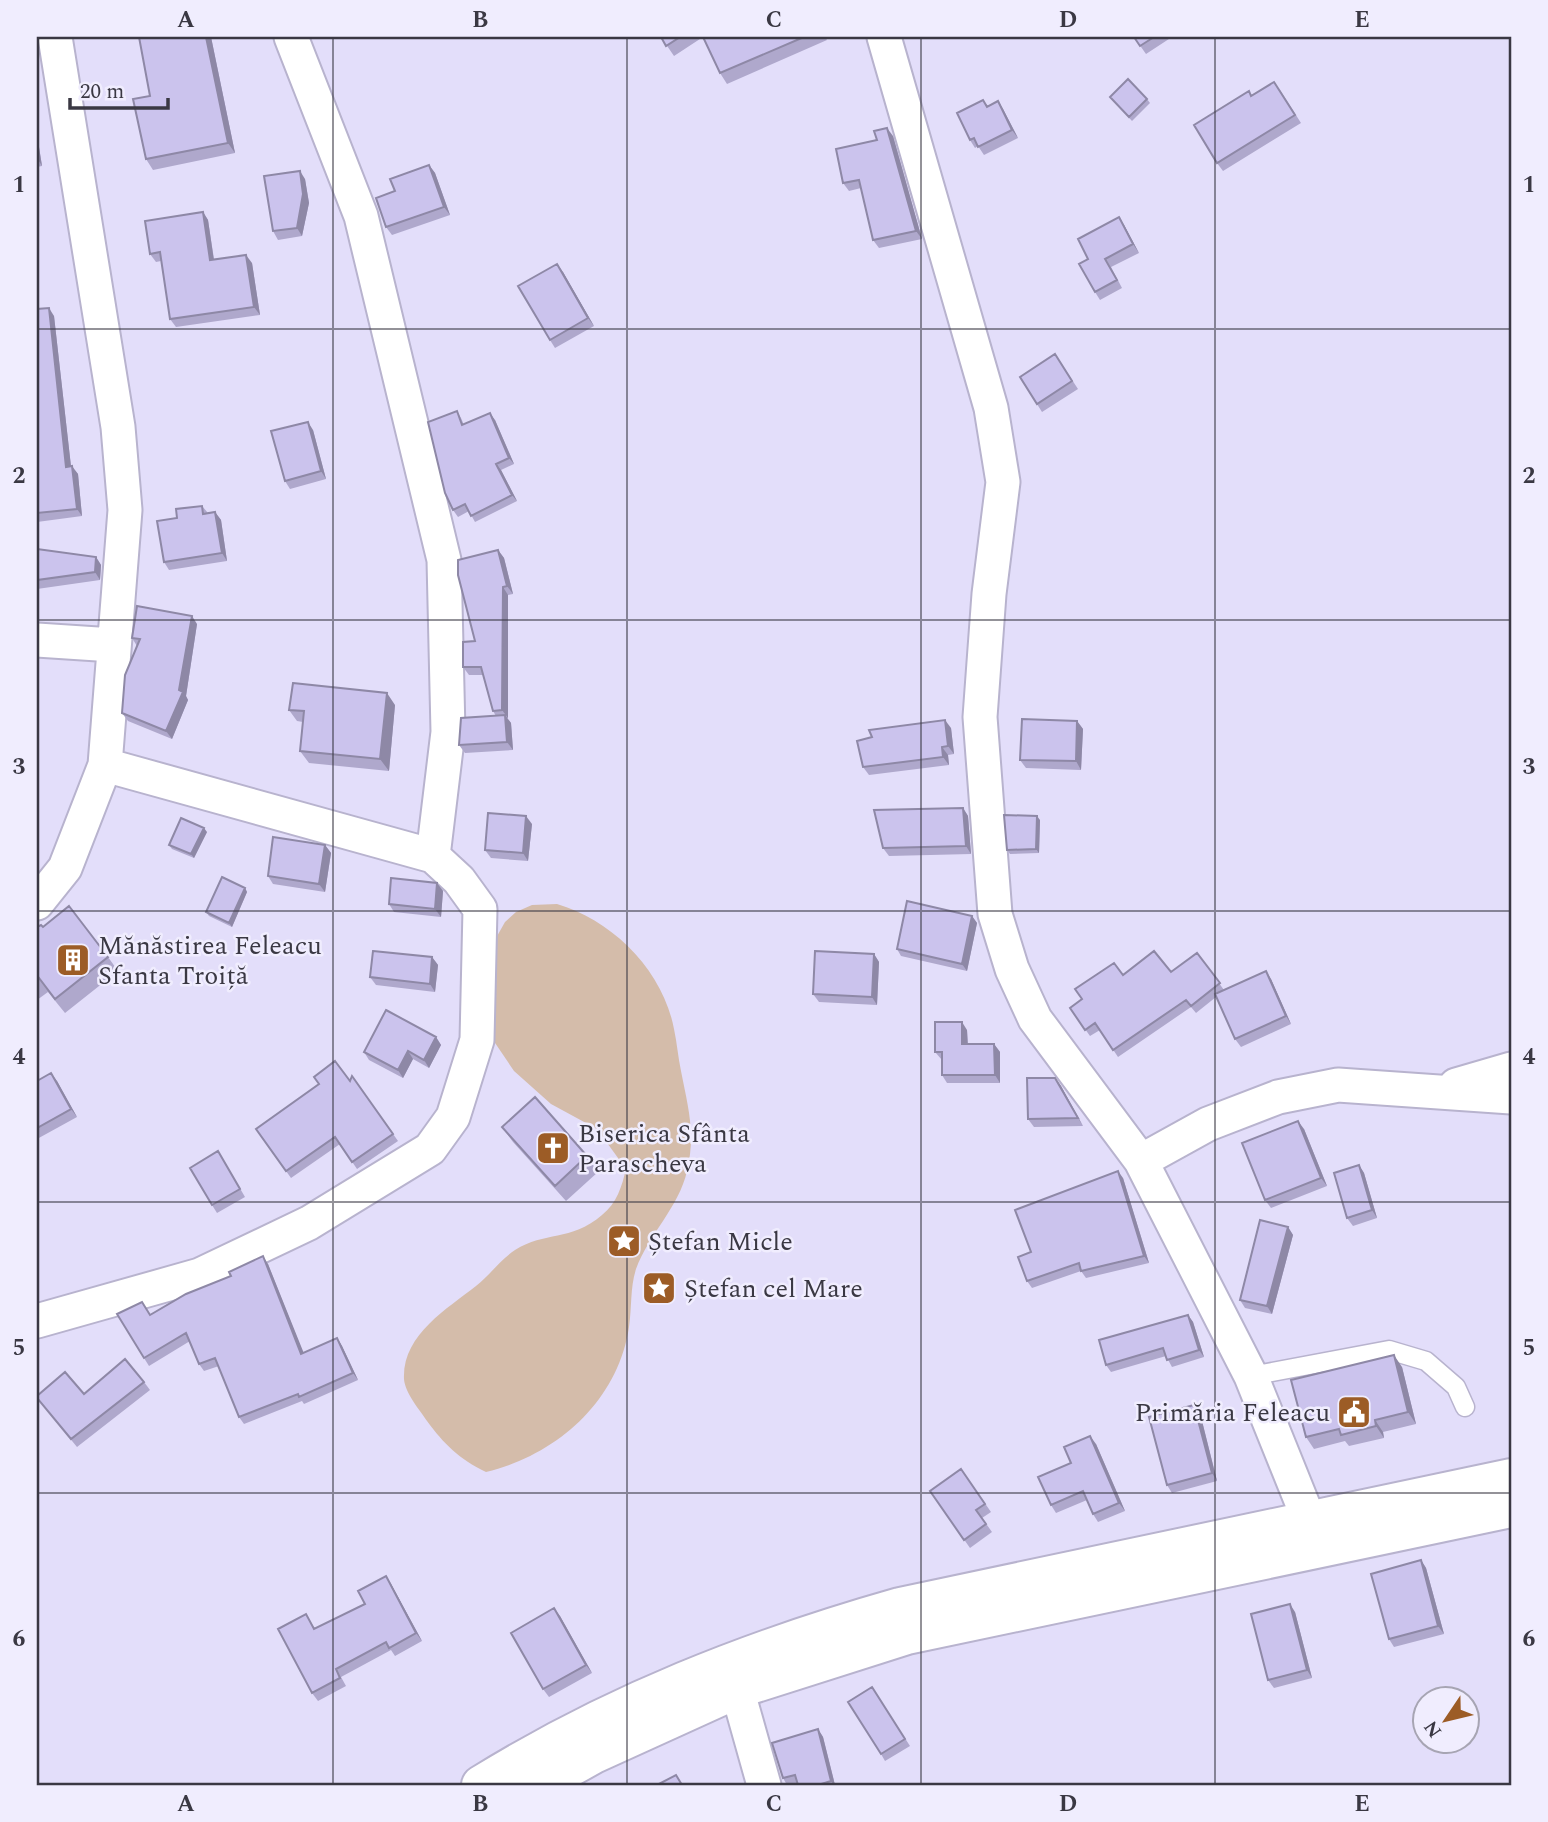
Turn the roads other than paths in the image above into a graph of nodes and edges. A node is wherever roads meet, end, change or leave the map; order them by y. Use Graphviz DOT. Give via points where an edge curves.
graph roads {
  1 [pos="55,37"];
  2 [pos="292,37"];
  3 [pos="884,37"];
  4 [pos="37,640"];
  5 [pos="113,645"];
  6 [pos="105,765"];
  7 [pos="433,856"];
  8 [pos="37,902"];
  9 [pos="1511,1069"];
  10 [pos="1441,1090"];
  11 [pos="1511,1097"];
  12 [pos="1141,1161"];
  13 [pos="37,1321"];
  14 [pos="1251,1376"];
  15 [pos="1465,1406"];
  16 [pos="1511,1478"];
  17 [pos="1511,1508"];
  18 [pos="1309,1520"];
  19 [pos="737,1689"];
  20 [pos="481,1785"];
  21 [pos="538,1785"];
  22 [pos="764,1785"];
  1 -- 5 [label="street" via="118,427 125,510"];
  2 -- 7 [label="street" via="361,216 444,560 448,732"];
  3 -- 12 [label="street" via="990,408 1003,482 981,717 995,914 1012,969 1035,1019"];
  4 -- 5 [label="street"];
  5 -- 6 [label="street"];
  6 -- 7 [label="street"];
  6 -- 8 [label="street" via="65,868"];
  7 -- 13 [label="street" via="459,880 480,909 477,1040 453,1117 429,1149 309,1223 200,1275"];
  9 -- 10 [label="street"];
  10 -- 11 [label="street"];
  10 -- 12 [label="street" via="1338,1084 1278,1097 1208,1124"];
  12 -- 14 [label="street"];
  14 -- 15 [label="lane" via="1389,1350 1426,1361 1456,1387"];
  14 -- 18 [label="street"];
  16 -- 18 [label="main road"];
  17 -- 19 [label="main road" via="907,1635"];
  18 -- 20 [label="main road" via="900,1607 816,1631 646,1697"];
  19 -- 21 [label="main road" via="594,1754"];
  19 -- 22 [label="street"];
}
